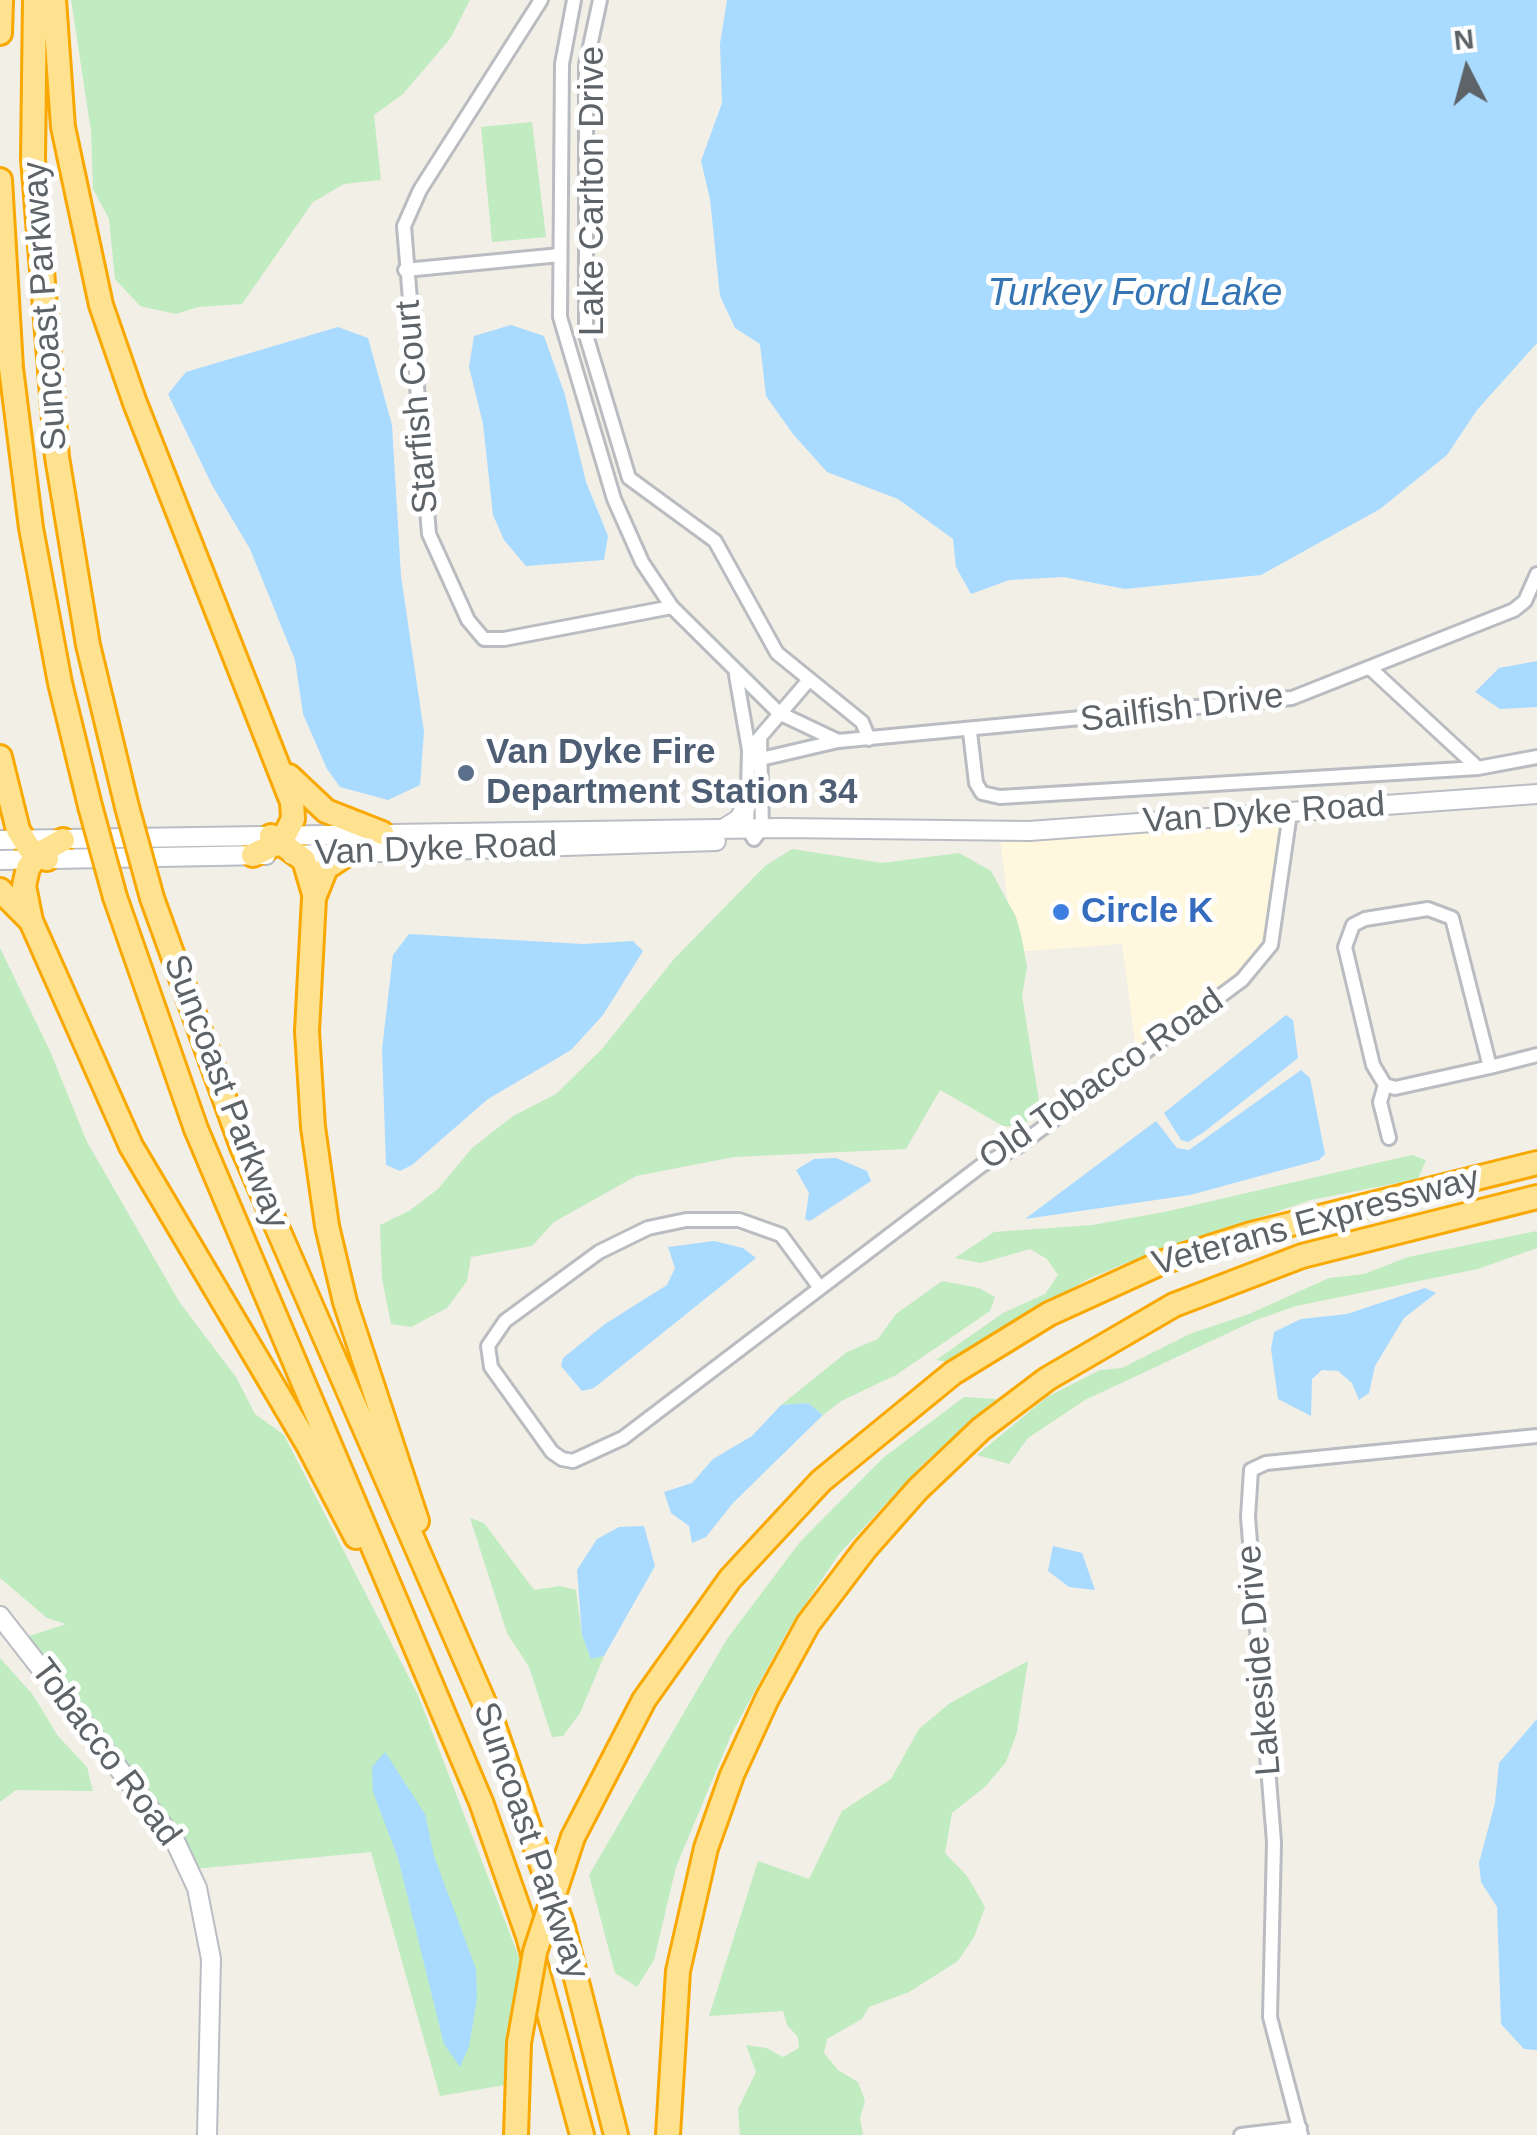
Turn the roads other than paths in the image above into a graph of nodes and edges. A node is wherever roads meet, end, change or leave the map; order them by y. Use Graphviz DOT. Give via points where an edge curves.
graph roads {
  1 [pos="1,0"];
  2 [pos="35,0"];
  3 [pos="54,0"];
  4 [pos="542,0"];
  5 [pos="574,0"];
  6 [pos="600,0"];
  7 [pos="0,32"];
  8 [pos="0,180"];
  9 [pos="560,255"];
  10 [pos="406,270"];
  11 [pos="1537,574"];
  12 [pos="672,607"];
  13 [pos="734,668"];
  14 [pos="1370,668"];
  15 [pos="808,681"];
  16 [pos="779,713"];
  17 [pos="970,732"];
  18 [pos="869,739"];
  19 [pos="838,742"];
  20 [pos="755,755"];
  21 [pos="1537,757"];
  22 [pos="281,765"];
  23 [pos="2,767"];
  24 [pos="1478,768"];
  25 [pos="1537,794"];
  26 [pos="747,804"];
  27 [pos="1290,813"];
  28 [pos="0,820"];
  29 [pos="723,829"];
  30 [pos="754,832"];
  31 [pos="382,833"];
  32 [pos="63,840"];
  33 [pos="284,842"];
  34 [pos="28,851"];
  35 [pos="347,854"];
  36 [pos="253,855"];
  37 [pos="0,860"];
  38 [pos="0,890"];
  39 [pos="314,898"];
  40 [pos="32,922"];
  41 [pos="1537,1056"];
  42 [pos="1490,1067"];
  43 [pos="1386,1084"];
  44 [pos="1388,1138"];
  45 [pos="1537,1162"];
  46 [pos="1537,1196"];
  47 [pos="820,1288"];
  48 [pos="1537,1436"];
  49 [pos="0,1616"];
  50 [pos="456,1633"];
  51 [pos="428,1673"];
  52 [pos="1300,2132"];
  53 [pos="207,2135"];
  54 [pos="516,2135"];
  55 [pos="582,2135"];
  56 [pos="616,2135"];
  57 [pos="668,2135"];
  58 [pos="1241,2135"];
  1 -- 7 [label="highway"];
  2 -- 50 [label="highway, Suncoast Parkway, bridge" via="34,177 56,457 88,644 127,808 152,898 242,1147"];
  3 -- 22 [label="highway" via="66,142 101,304"];
  4 -- 10 [label="street, Starfish Court" via="420,190 404,226"];
  5 -- 9 [label="street" via="562,64"];
  6 -- 15 [label="street, Lake Carlton Drive" via="586,64 586,335 623,460 629,478 715,541 777,653"];
  8 -- 51 [label="highway, Suncoast Parkway, bridge" via="11,368 29,510 60,683 115,897 196,1129"];
  9 -- 10 [label="street"];
  9 -- 12 [label="street" via="560,317 614,499 642,562"];
  10 -- 12 [label="street, Starfish Court" via="429,534 468,620 484,639 504,639"];
  11 -- 14 [label="street, Sailfish Drive" via="1514,610"];
  12 -- 13 [label="street"];
  13 -- 16 [label="street"];
  13 -- 20 [label="street"];
  14 -- 17 [label="street, Sailfish Drive" via="1292,698"];
  14 -- 24 [label="street"];
  15 -- 16 [label="street"];
  15 -- 18 [label="street, Lake Carlton Drive" via="862,722"];
  16 -- 19 [label="street"];
  16 -- 20 [label="street"];
  17 -- 18 [label="street, Sailfish Drive"];
  17 -- 24 [label="street" via="976,784 982,794 1000,797"];
  18 -- 19 [label="street, Sailfish Drive"];
  19 -- 20 [label="street, Sailfish Drive"];
  20 -- 26 [label="street"];
  20 -- 30 [label="street"];
  21 -- 24 [label="street"];
  22 -- 31 [label="highway" via="314,803"];
  22 -- 33 [label="highway" via="293,810"];
  23 -- 28 [label="highway"];
  23 -- 34 [label="highway"];
  25 -- 27 [label="main road, Van Dyke Road"];
  26 -- 29 [label="main road"];
  26 -- 30 [label="street"];
  27 -- 30 [label="main road, Van Dyke Road" via="1029,831"];
  27 -- 47 [label="street, Old Tobacco Road" via="1271,945 1242,980"];
  29 -- 30 [label="main road, Van Dyke Road"];
  29 -- 31 [label="main road, Van Dyke Road"];
  30 -- 35 [label="main road, Van Dyke Road"];
  31 -- 33 [label="main road, Van Dyke Road"];
  32 -- 33 [label="main road, Van Dyke Road"];
  32 -- 34 [label="highway"];
  33 -- 35 [label="main road, Van Dyke Road"];
  33 -- 36 [label="highway"];
  33 -- 39 [label="highway" via="309,870"];
  34 -- 36 [label="main road"];
  34 -- 37 [label="main road"];
  34 -- 40 [label="highway" via="24,886"];
  35 -- 39 [label="highway" via="326,868"];
  38 -- 40 [label="highway"];
  39 -- 50 [label="highway" via="308,1074 327,1226 354,1331"];
  40 -- 51 [label="highway" via="148,1178 308,1445"];
  41 -- 42 [label="street"];
  42 -- 43 [label="street" via="1396,1088"];
  42 -- 43 [label="street" via="1452,918 1428,909 1365,918 1348,932 1345,947 1373,1065"];
  43 -- 44 [label="street" via="1380,1102"];
  45 -- 54 [label="highway, Veterans Expressway, bridge" via="1163,1262 1049,1314 952,1373 821,1481 730,1579 644,1700 573,1837 535,1952 520,2043"];
  46 -- 57 [label="highway, Veterans Expressway" via="1302,1256 1174,1305 1048,1379 981,1429 918,1489 808,1624 732,1775 706,1848 681,1957"];
  47 -- 47 [label="street, Old Tobacco Road" via="781,1235 739,1220 648,1228 599,1252 505,1321 488,1346 491,1367 552,1452 573,1461 623,1438"];
  48 -- 52 [label="street, Lakeside Drive" via="1266,1463 1251,1470 1248,1517 1274,1842 1270,2017"];
  49 -- 53 [label="main road, Tobacco Road" via="175,1841 198,1888 211,1959"];
  50 -- 56 [label="highway, Suncoast Parkway" via="534,1833"];
  51 -- 55 [label="highway, Suncoast Parkway" via="511,1884"];
  52 -- 58 [label="street"];
}
